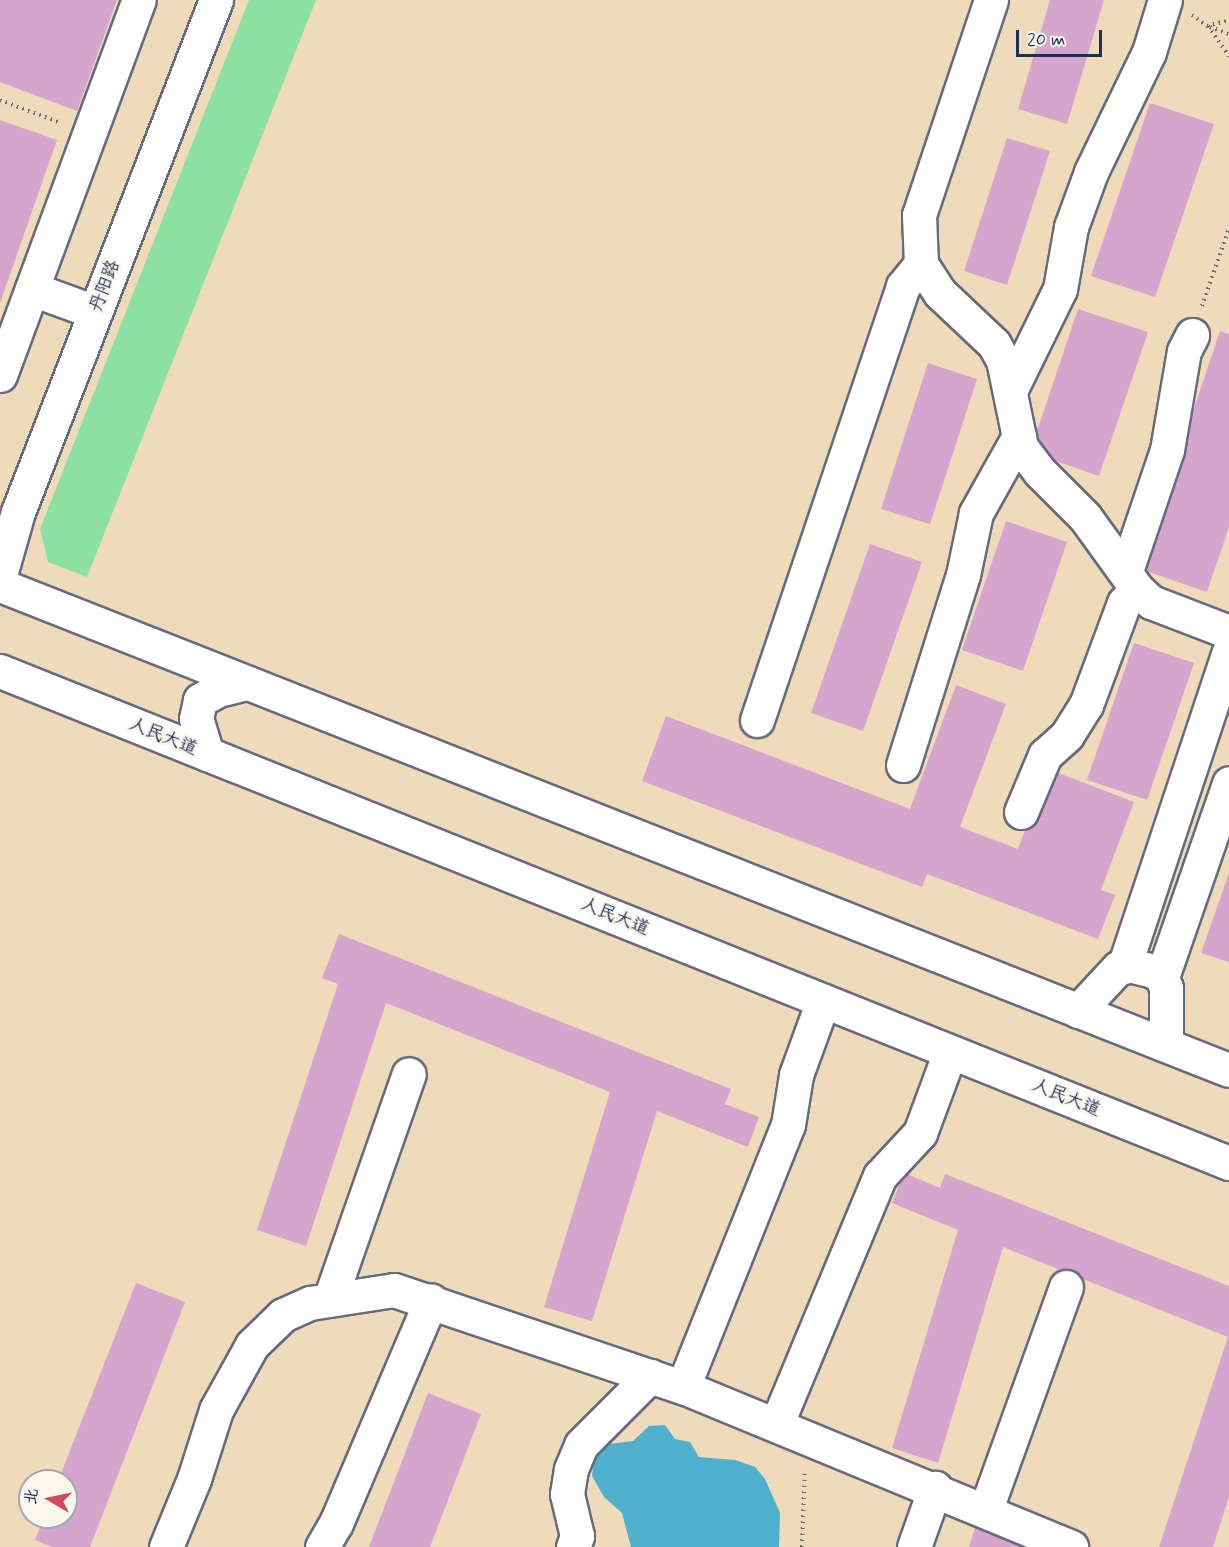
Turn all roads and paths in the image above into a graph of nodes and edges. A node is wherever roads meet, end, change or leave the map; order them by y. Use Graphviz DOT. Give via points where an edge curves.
graph roads {
  1 [pos="139,0"];
  2 [pos="216,0"];
  3 [pos="991,0"];
  4 [pos="1177,5"];
  5 [pos="1229,20"];
  6 [pos="1207,26"];
  7 [pos="1229,34"];
  8 [pos="1229,56"];
  9 [pos="0,100"];
  10 [pos="89,134"];
  11 [pos="1229,228"];
  12 [pos="921,264"];
  13 [pos="32,289"];
  14 [pos="95,312"];
  15 [pos="1192,335"];
  16 [pos="0,375"];
  17 [pos="1011,389"];
  18 [pos="1019,436"];
  19 [pos="9,508"];
  20 [pos="0,575"];
  21 [pos="1132,580"];
  22 [pos="0,585"];
  23 [pos="1229,632"];
  24 [pos="1229,651"];
  25 [pos="0,671"];
  26 [pos="247,683"];
  27 [pos="757,720"];
  28 [pos="207,754"];
  29 [pos="903,765"];
  30 [pos="1229,783"];
  31 [pos="1021,812"];
  32 [pos="1124,966"];
  33 [pos="1162,977"];
  34 [pos="823,1001"];
  35 [pos="1078,1011"];
  36 [pos="1166,1045"];
  37 [pos="950,1052"];
  38 [pos="1229,1070"];
  39 [pos="409,1074"];
  40 [pos="1229,1163"];
  41 [pos="1066,1287"];
  42 [pos="330,1299"];
  43 [pos="431,1300"];
  44 [pos="650,1376"];
  45 [pos="682,1387"];
  46 [pos="777,1423"];
  47 [pos="811,1437"];
  48 [pos="935,1488"];
  49 [pos="986,1509"];
  50 [pos="166,1547"];
  51 [pos="322,1547"];
  52 [pos="573,1547"];
  53 [pos="802,1547"];
  54 [pos="914,1547"];
  55 [pos="1071,1547"];
  1 -- 10 [label="main road"];
  2 -- 14 [label="main road, 丹阳路"];
  3 -- 12 [label="main road" via="919,215"];
  4 -- 6 [label="path"];
  4 -- 17 [label="main road" via="1149,52 1083,194 1071,227 1060,289"];
  5 -- 6 [label="path"];
  6 -- 7 [label="path"];
  6 -- 8 [label="path"];
  9 -- 10 [label="path"];
  10 -- 13 [label="main road"];
  11 -- 15 [label="path"];
  12 -- 17 [label="main road" via="939,293 993,344"];
  12 -- 27 [label="main road" via="903,286"];
  13 -- 14 [label="main road"];
  13 -- 16 [label="main road"];
  14 -- 19 [label="main road, 丹阳路"];
  15 -- 21 [label="main road" via="1184,351 1167,450"];
  17 -- 18 [label="main road"];
  18 -- 21 [label="main road" via="1021,447 1040,472 1085,517"];
  18 -- 29 [label="main road" via="976,513 963,575"];
  19 -- 20 [label="main road, 丹阳路"];
  21 -- 23 [label="main road" via="1151,602"];
  21 -- 31 [label="main road" via="1086,705 1067,735 1045,755"];
  22 -- 26 [label="main road"];
  24 -- 32 [label="main road"];
  25 -- 28 [label="main road, 人民大道"];
  26 -- 28 [label="main road" via="218,690 200,700 196,719"];
  26 -- 35 [label="main road"];
  28 -- 34 [label="main road, 人民大道"];
  30 -- 33 [label="main road"];
  32 -- 33 [label="main road" via="1140,966"];
  32 -- 35 [label="main road"];
  33 -- 36 [label="main road" via="1166,988"];
  34 -- 37 [label="main road, 人民大道"];
  34 -- 45 [label="main road" via="796,1075 788,1125"];
  35 -- 36 [label="main road"];
  36 -- 38 [label="main road"];
  37 -- 40 [label="main road, 人民大道"];
  37 -- 46 [label="main road" via="920,1133 880,1176"];
  39 -- 42 [label="main road"];
  41 -- 49 [label="main road"];
  42 -- 43 [label="main road" via="394,1290"];
  42 -- 50 [label="main road" via="283,1315 252,1345 216,1410"];
  43 -- 44 [label="main road"];
  43 -- 51 [label="main road" via="336,1523"];
  44 -- 45 [label="main road"];
  44 -- 52 [label="main road" via="581,1445 571,1469 567,1494 577,1536"];
  45 -- 46 [label="main road"];
  46 -- 47 [label="main road"];
  47 -- 48 [label="main road"];
  47 -- 53 [label="path" via="803,1481"];
  48 -- 49 [label="main road"];
  48 -- 54 [label="main road"];
  49 -- 55 [label="main road"];
}
